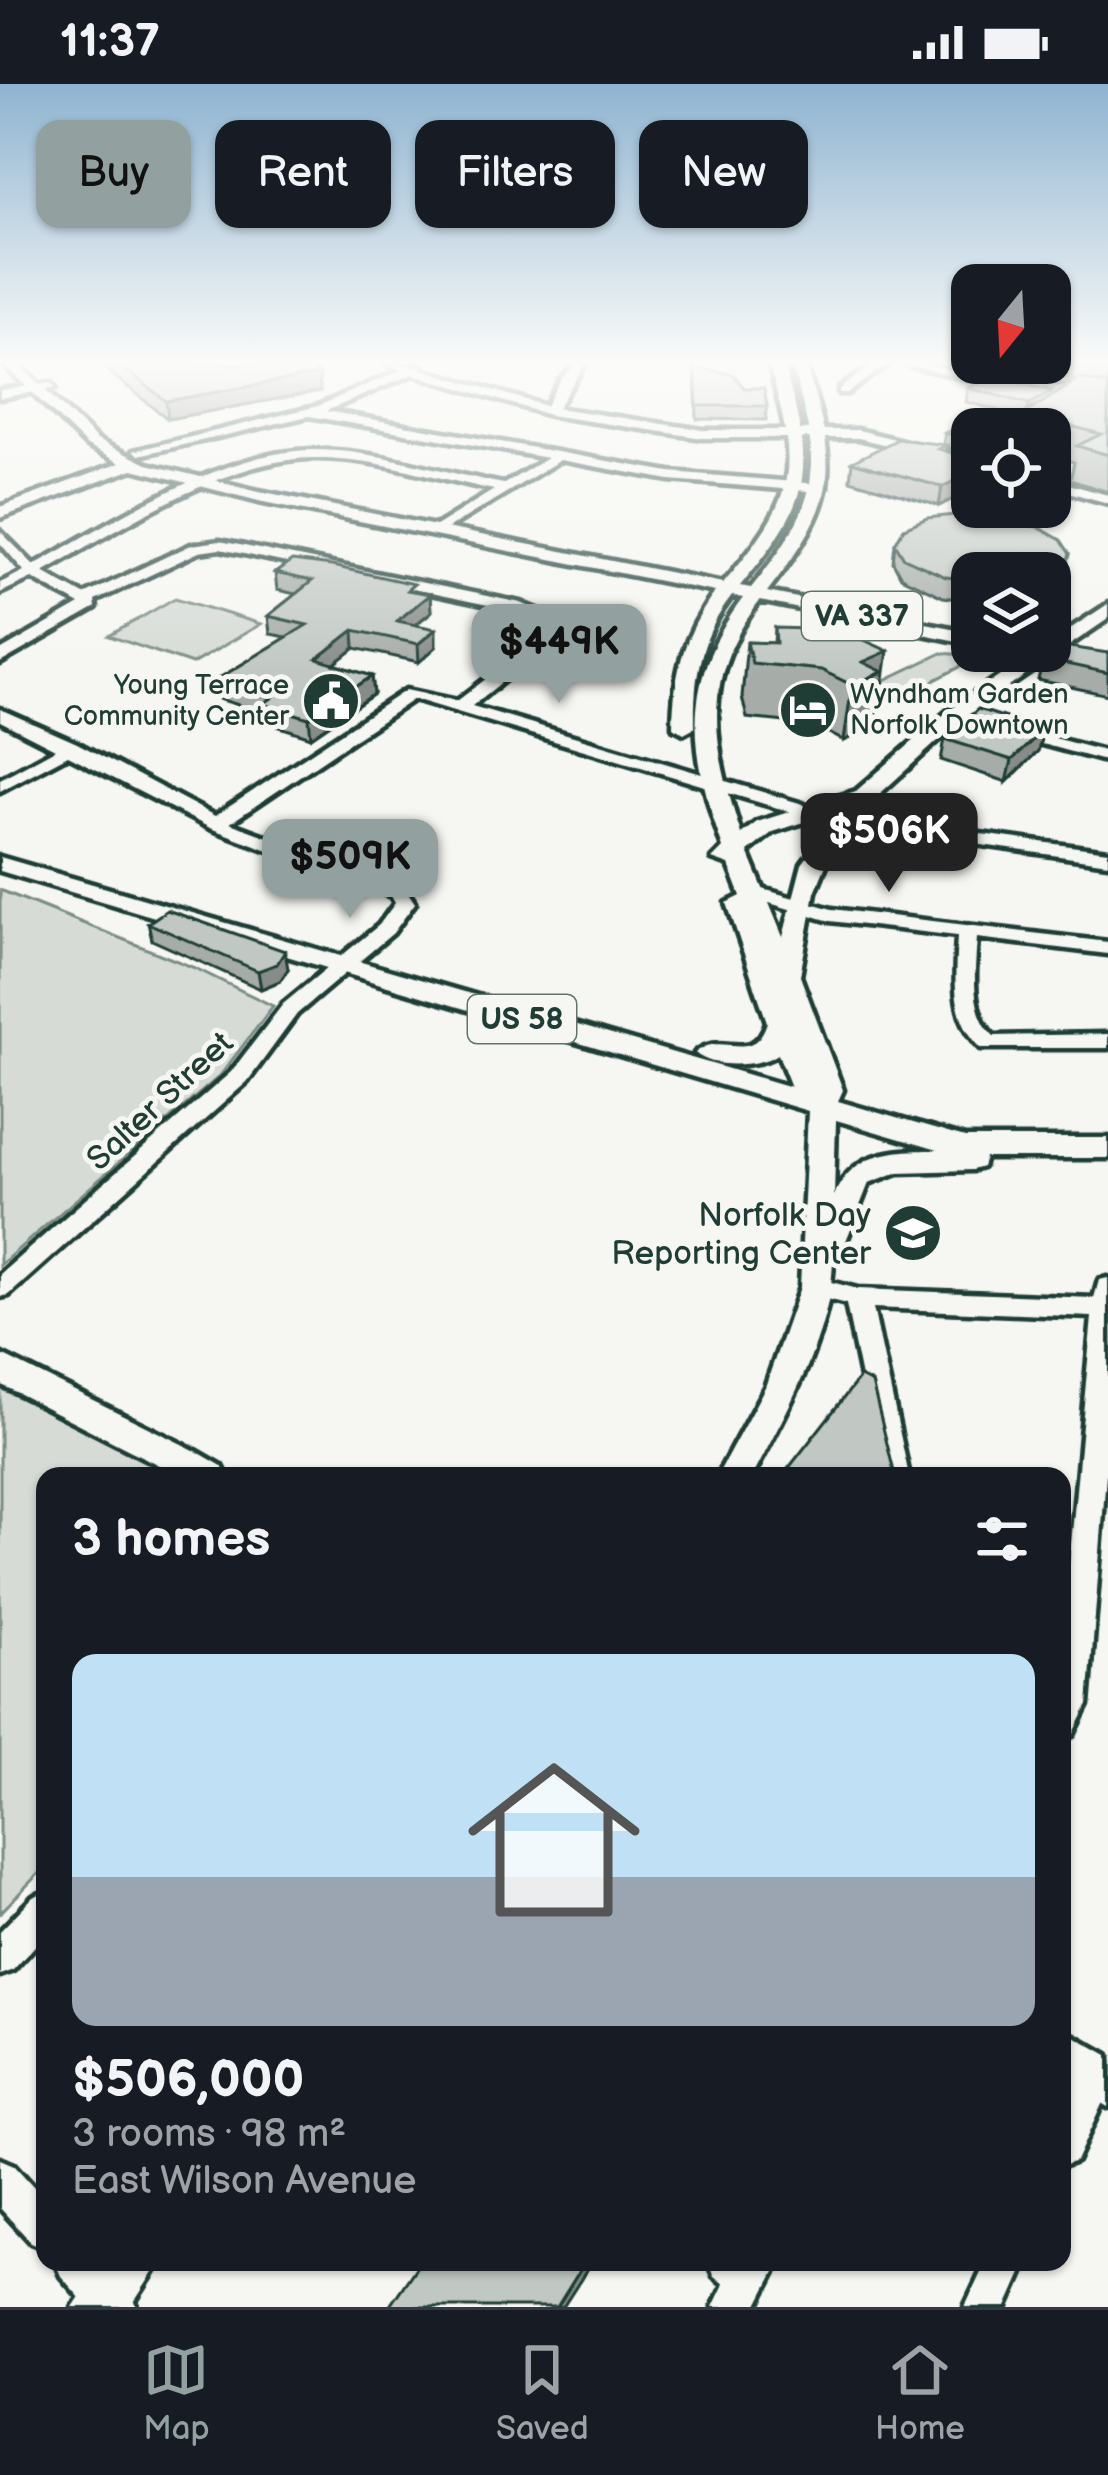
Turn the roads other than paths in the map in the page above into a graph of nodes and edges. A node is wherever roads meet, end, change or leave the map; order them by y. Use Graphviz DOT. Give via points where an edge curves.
graph roads {
  1 [pos="100,468"];
  2 [pos="109,468"];
  3 [pos="169,468"];
  4 [pos="169,468"];
  5 [pos="259,468"];
  6 [pos="387,468"];
  7 [pos="541,468"];
  8 [pos="622,468"];
  9 [pos="795,468"];
  10 [pos="818,468"];
  11 [pos="212,481"];
  12 [pos="794,485"];
  13 [pos="819,488"];
  14 [pos="508,489"];
  15 [pos="1071,492"];
  16 [pos="0,499"];
  17 [pos="1108,502"];
  18 [pos="0,513"];
  19 [pos="442,528"];
  20 [pos="0,535"];
  21 [pos="33,572"];
  22 [pos="744,586"];
  23 [pos="0,589"];
  24 [pos="88,599"];
  25 [pos="1108,610"];
  26 [pos="951,623"];
  27 [pos="951,633"];
  28 [pos="1071,638"];
  29 [pos="0,658"];
  30 [pos="1022,672"];
  31 [pos="461,706"];
  32 [pos="0,714"];
  33 [pos="955,715"];
  34 [pos="71,747"];
  35 [pos="1108,758"];
  36 [pos="701,777"];
  37 [pos="0,786"];
  38 [pos="864,796"];
  39 [pos="807,816"];
  40 [pos="847,821"];
  41 [pos="217,824"];
  42 [pos="0,844"];
  43 [pos="822,850"];
  44 [pos="730,852"];
  45 [pos="1108,857"];
  46 [pos="0,864"];
  47 [pos="120,890"];
  48 [pos="756,893"];
  49 [pos="802,907"];
  50 [pos="967,932"];
  51 [pos="1108,949"];
  52 [pos="350,957"];
  53 [pos="789,973"];
  54 [pos="781,1021"];
  55 [pos="1108,1041"];
  56 [pos="710,1053"];
  57 [pos="817,1093"];
  58 [pos="1108,1148"];
  59 [pos="1044,1150"];
  60 [pos="818,1277"];
  61 [pos="0,1288"];
  62 [pos="1107,1297"];
  63 [pos="858,1298"];
  64 [pos="0,1367"];
  65 [pos="193,1467"];
  66 [pos="740,1467"];
  67 [pos="893,1467"];
  68 [pos="1101,1486"];
  69 [pos="1071,1677"];
  70 [pos="36,1919"];
  71 [pos="0,1957"];
  72 [pos="1089,2070"];
  73 [pos="1071,2121"];
  74 [pos="0,2179"];
  75 [pos="36,2218"];
  76 [pos="1003,2271"];
  77 [pos="986,2307"];
  1 -- 16 [label="main road"];
  2 -- 18 [label="main road"];
  3 -- 11 [label="main road"];
  4 -- 11 [label="main road"];
  5 -- 11 [label="street"];
  6 -- 14 [label="street"];
  7 -- 14 [label="street"];
  8 -- 12 [label="street"];
  9 -- 12 [label="main road"];
  10 -- 13 [label="main road"];
  11 -- 19 [label="main road"];
  11 -- 21 [label="street"];
  12 -- 13 [label="street"];
  12 -- 22 [label="main road"];
  13 -- 22 [label="main road" via="795,543"];
  14 -- 19 [label="street"];
  15 -- 17 [label="street"];
  19 -- 22 [label="main road"];
  20 -- 21 [label="street"];
  21 -- 23 [label="street"];
  21 -- 24 [label="street"];
  22 -- 26 [label="main road, VA 337"];
  22 -- 27 [label="main road, VA 337"];
  22 -- 36 [label="main road" via="689,654 683,725"];
  24 -- 29 [label="street" via="89,609"];
  24 -- 31 [label="street" via="196,548 220,545 516,606 550,620 550,637"];
  25 -- 28 [label="main road"];
  30 -- 33 [label="main road"];
  31 -- 36 [label="street"];
  31 -- 41 [label="street" via="412,692"];
  32 -- 34 [label="street"];
  33 -- 35 [label="street"];
  33 -- 38 [label="main road"];
  34 -- 37 [label="street"];
  34 -- 41 [label="street"];
  36 -- 39 [label="street"];
  36 -- 44 [label="main road"];
  38 -- 39 [label="main road"];
  38 -- 40 [label="main road"];
  39 -- 43 [label="main road"];
  39 -- 44 [label="main road" via="765,827"];
  40 -- 43 [label="main road"];
  40 -- 45 [label="street"];
  41 -- 52 [label="street, Salter Street" via="398,892 402,913"];
  42 -- 47 [label="main road, US 58"];
  43 -- 49 [label="main road"];
  44 -- 48 [label="main road"];
  44 -- 54 [label="main road"];
  46 -- 47 [label="main road, US 58"];
  47 -- 52 [label="main road, US 58"];
  48 -- 49 [label="street"];
  48 -- 53 [label="main road"];
  49 -- 50 [label="street"];
  49 -- 53 [label="main road"];
  50 -- 51 [label="street"];
  50 -- 55 [label="street" via="965,994 979,1036 989,1043"];
  52 -- 56 [label="main road, US 58"];
  52 -- 57 [label="main road, US 58"];
  52 -- 61 [label="street, Salter Street" via="290,1009 239,1077"];
  53 -- 57 [label="main road"];
  54 -- 56 [label="main road" via="773,1046 760,1054"];
  54 -- 57 [label="main road"];
  56 -- 57 [label="main road, US 58"];
  57 -- 59 [label="main road, US 58" via="965,1148"];
  57 -- 60 [label="main road"];
  58 -- 59 [label="main road, US 58"];
  59 -- 60 [label="main road" via="867,1170 857,1177"];
  60 -- 63 [label="street"];
  60 -- 66 [label="main road" via="782,1388"];
  62 -- 63 [label="street"];
  62 -- 68 [label="street"];
  63 -- 67 [label="street"];
  64 -- 65 [label="main road" via="64,1407"];
  68 -- 69 [label="street"];
  70 -- 71 [label="street"];
  72 -- 73 [label="street"];
  74 -- 75 [label="street"];
  76 -- 77 [label="street"];
}
